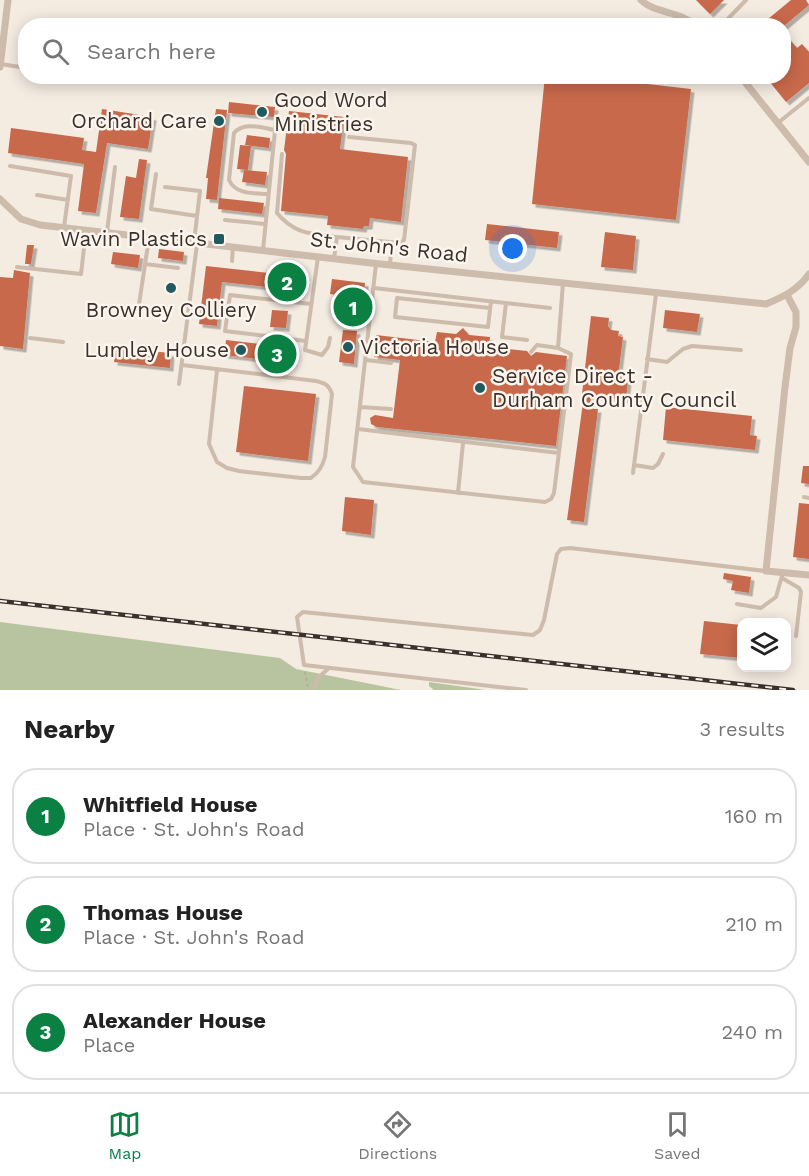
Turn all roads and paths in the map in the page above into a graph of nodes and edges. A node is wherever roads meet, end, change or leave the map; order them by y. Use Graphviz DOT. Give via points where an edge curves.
graph roads {
  1 [pos="8,0"];
  2 [pos="641,0"];
  3 [pos="746,0"];
  4 [pos="687,18"];
  5 [pos="729,18"];
  6 [pos="0,66"];
  7 [pos="18,67"];
  8 [pos="746,84"];
  9 [pos="809,99"];
  10 [pos="276,121"];
  11 [pos="778,123"];
  12 [pos="275,130"];
  13 [pos="349,137"];
  14 [pos="282,154"];
  15 [pos="809,162"];
  16 [pos="10,166"];
  17 [pos="115,167"];
  18 [pos="156,174"];
  19 [pos="165,187"];
  20 [pos="268,194"];
  21 [pos="37,195"];
  22 [pos="0,199"];
  23 [pos="68,200"];
  24 [pos="197,216"];
  25 [pos="225,220"];
  26 [pos="265,224"];
  27 [pos="64,228"];
  28 [pos="86,231"];
  29 [pos="107,233"];
  30 [pos="337,237"];
  31 [pos="149,238"];
  32 [pos="392,242"];
  33 [pos="195,243"];
  34 [pos="233,246"];
  35 [pos="263,250"];
  36 [pos="318,256"];
  37 [pos="333,259"];
  38 [pos="232,261"];
  39 [pos="376,263"];
  40 [pos="145,264"];
  41 [pos="390,264"];
  42 [pos="17,267"];
  43 [pos="178,268"];
  44 [pos="809,274"];
  45 [pos="564,282"];
  46 [pos="374,288"];
  47 [pos="656,293"];
  48 [pos="788,295"];
  49 [pos="491,301"];
  50 [pos="506,303"];
  51 [pos="311,304"];
  52 [pos="490,308"];
  53 [pos="550,308"];
  54 [pos="138,311"];
  55 [pos="30,338"];
  56 [pos="330,338"];
  57 [pos="527,340"];
  58 [pos="306,341"];
  59 [pos="63,342"];
  60 [pos="558,348"];
  61 [pos="741,350"];
  62 [pos="531,352"];
  63 [pos="647,359"];
  64 [pos="366,360"];
  65 [pos="391,363"];
  66 [pos="182,365"];
  67 [pos="217,370"];
  68 [pos="179,384"];
  69 [pos="360,407"];
  70 [pos="391,409"];
  71 [pos="358,429"];
  72 [pos="463,443"];
  73 [pos="559,453"];
  74 [pos="663,454"];
  75 [pos="634,465"];
  76 [pos="633,472"];
  77 [pos="458,493"];
  78 [pos="766,571"];
  79 [pos="783,575"];
  80 [pos="809,575"];
  81 [pos="737,604"];
  82 [pos="796,636"];
  83 [pos="304,665"];
  84 [pos="329,668"];
  85 [pos="311,690"];
  86 [pos="526,690"];
  1 -- 6 [label="street"];
  2 -- 4 [label="street" via="653,8"];
  3 -- 5 [label="lane"];
  6 -- 7 [label="lane"];
  8 -- 11 [label="street"];
  9 -- 11 [label="lane"];
  10 -- 12 [label="lane"];
  11 -- 15 [label="street"];
  12 -- 20 [label="lane"];
  12 -- 20 [label="lane" via="244,126 234,133 229,180 232,186 237,191"];
  13 -- 32 [label="lane" via="415,145 404,240"];
  14 -- 30 [label="lane" via="277,213 297,230"];
  16 -- 23 [label="lane" via="70,176"];
  17 -- 29 [label="lane"];
  18 -- 24 [label="lane" via="151,209"];
  19 -- 24 [label="lane" via="200,191"];
  20 -- 26 [label="lane"];
  21 -- 23 [label="lane"];
  22 -- 27 [label="street, St. John's Road" via="21,219"];
  23 -- 27 [label="lane"];
  24 -- 33 [label="lane"];
  25 -- 26 [label="lane"];
  26 -- 35 [label="lane"];
  27 -- 28 [label="street, St. John's Road"];
  28 -- 29 [label="street, St. John's Road"];
  28 -- 42 [label="lane" via="81,274"];
  29 -- 31 [label="street, St. John's Road"];
  30 -- 32 [label="lane"];
  30 -- 37 [label="lane"];
  31 -- 33 [label="street, St. John's Road"];
  31 -- 40 [label="lane"];
  32 -- 41 [label="lane"];
  33 -- 34 [label="street, St. John's Road"];
  33 -- 66 [label="lane"];
  34 -- 35 [label="street, St. John's Road"];
  34 -- 38 [label="lane"];
  35 -- 36 [label="street, St. John's Road"];
  36 -- 37 [label="street, St. John's Road"];
  36 -- 51 [label="lane"];
  37 -- 39 [label="street, St. John's Road"];
  39 -- 41 [label="street, St. John's Road"];
  39 -- 46 [label="lane"];
  40 -- 43 [label="lane"];
  40 -- 54 [label="lane"];
  41 -- 45 [label="street, St. John's Road"];
  44 -- 48 [label="street, St. John's Road"];
  45 -- 47 [label="street, St. John's Road"];
  45 -- 60 [label="lane"];
  46 -- 49 [label="lane"];
  46 -- 64 [label="lane"];
  47 -- 48 [label="street, St. John's Road" via="766,304"];
  47 -- 63 [label="lane"];
  48 -- 78 [label="street" via="796,312 796,327 785,387"];
  49 -- 50 [label="lane"];
  49 -- 52 [label="lane" via="488,327 395,317 397,298"];
  50 -- 53 [label="lane"];
  50 -- 57 [label="lane" via="502,337"];
  51 -- 58 [label="lane"];
  51 -- 58 [label="lane" via="230,295 225,331"];
  55 -- 59 [label="lane"];
  56 -- 58 [label="lane" via="322,355 305,350"];
  60 -- 62 [label="lane" via="537,345"];
  60 -- 73 [label="lane" via="571,354"];
  61 -- 63 [label="lane" via="692,346 667,362"];
  63 -- 75 [label="lane"];
  64 -- 65 [label="lane"];
  64 -- 69 [label="lane"];
  66 -- 67 [label="lane"];
  66 -- 68 [label="lane"];
  67 -- 67 [label="lane" via="325,383 332,394 325,457 311,478 227,468 217,462 209,444"];
  69 -- 70 [label="lane"];
  69 -- 71 [label="lane"];
  71 -- 72 [label="lane"];
  71 -- 77 [label="lane" via="353,467 363,482"];
  72 -- 73 [label="lane"];
  72 -- 77 [label="lane"];
  73 -- 77 [label="lane" via="551,499"];
  74 -- 75 [label="lane" via="653,468"];
  75 -- 76 [label="lane"];
  78 -- 79 [label="street"];
  78 -- 83 [label="lane" via="561,549 556,554 544,620 533,635 303,612 297,617 297,624"];
  79 -- 80 [label="street"];
  79 -- 81 [label="lane" via="776,597 761,608"];
  79 -- 82 [label="lane" via="801,592"];
  83 -- 84 [label="lane"];
  83 -- 85 [label="path" via="306,686"];
  84 -- 85 [label="lane"];
  84 -- 86 [label="lane"];
}
